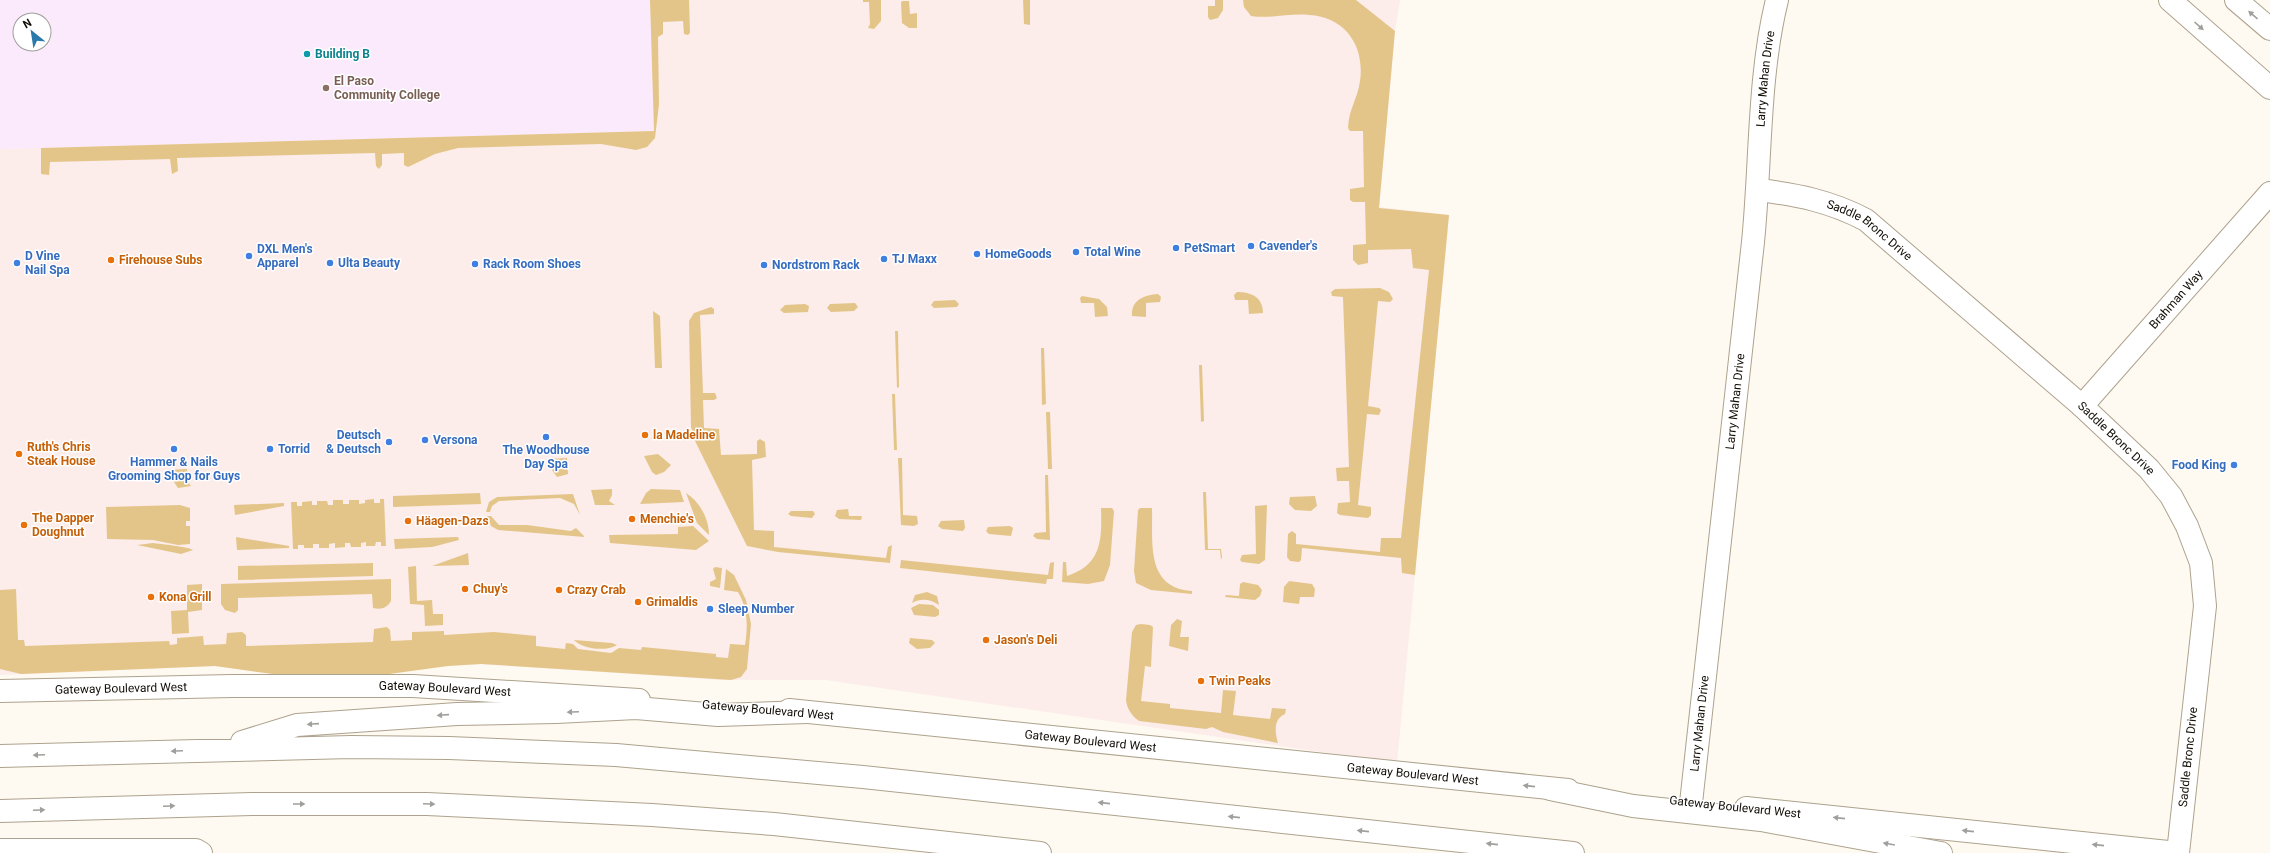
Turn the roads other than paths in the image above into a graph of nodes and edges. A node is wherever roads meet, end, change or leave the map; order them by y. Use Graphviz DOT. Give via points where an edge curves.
graph roads {
  1 [pos="1777,0"];
  2 [pos="2170,0"];
  3 [pos="2236,0"];
  4 [pos="2270,29"];
  5 [pos="2270,88"];
  6 [pos="1758,190"];
  7 [pos="2270,193"];
  8 [pos="2082,406"];
  9 [pos="0,691"];
  10 [pos="807,712"];
  11 [pos="216,750"];
  12 [pos="0,756"];
  13 [pos="1550,789"];
  14 [pos="1691,803"];
  15 [pos="0,811"];
  16 [pos="0,850"];
  17 [pos="201,853"];
  18 [pos="1040,853"];
  19 [pos="1573,853"];
  20 [pos="1941,853"];
  21 [pos="2178,853"];
  1 -- 6 [label="main road, Larry Mahan Drive" via="1765,80"];
  2 -- 5 [label="main road, one-way"];
  4 -- 3 [label="main road, one-way"];
  6 -- 8 [label="main road, Saddle Bronc Drive" via="1804,196 1846,209 1866,220"];
  6 -- 14 [label="main road, Larry Mahan Drive"];
  7 -- 8 [label="main road, Brahman Way"];
  8 -- 21 [label="main road, Saddle Bronc Drive" via="2149,469 2171,496 2187,526 2201,563 2205,606"];
  9 -- 10 [label="main road, Gateway Boulevard West" via="232,686 413,686"];
  10 -- 11 [label="main road, one-way" via="718,715 636,708 449,714 297,725"];
  13 -- 10 [label="main road, Gateway Boulevard West, one-way"];
  11 -- 12 [label="main road, one-way"];
  19 -- 11 [label="main road, one-way" via="879,779 616,755 449,748"];
  13 -- 14 [label="main road, Gateway Boulevard West"];
  20 -- 13 [label="main road, one-way" via="1760,820 1633,806"];
  21 -- 14 [label="main road, Gateway Boulevard West, one-way"];
  15 -- 18 [label="main road, one-way" via="252,804 427,804 774,824"];
  16 -- 17 [label="main road" via="142,849 196,850"];
}
